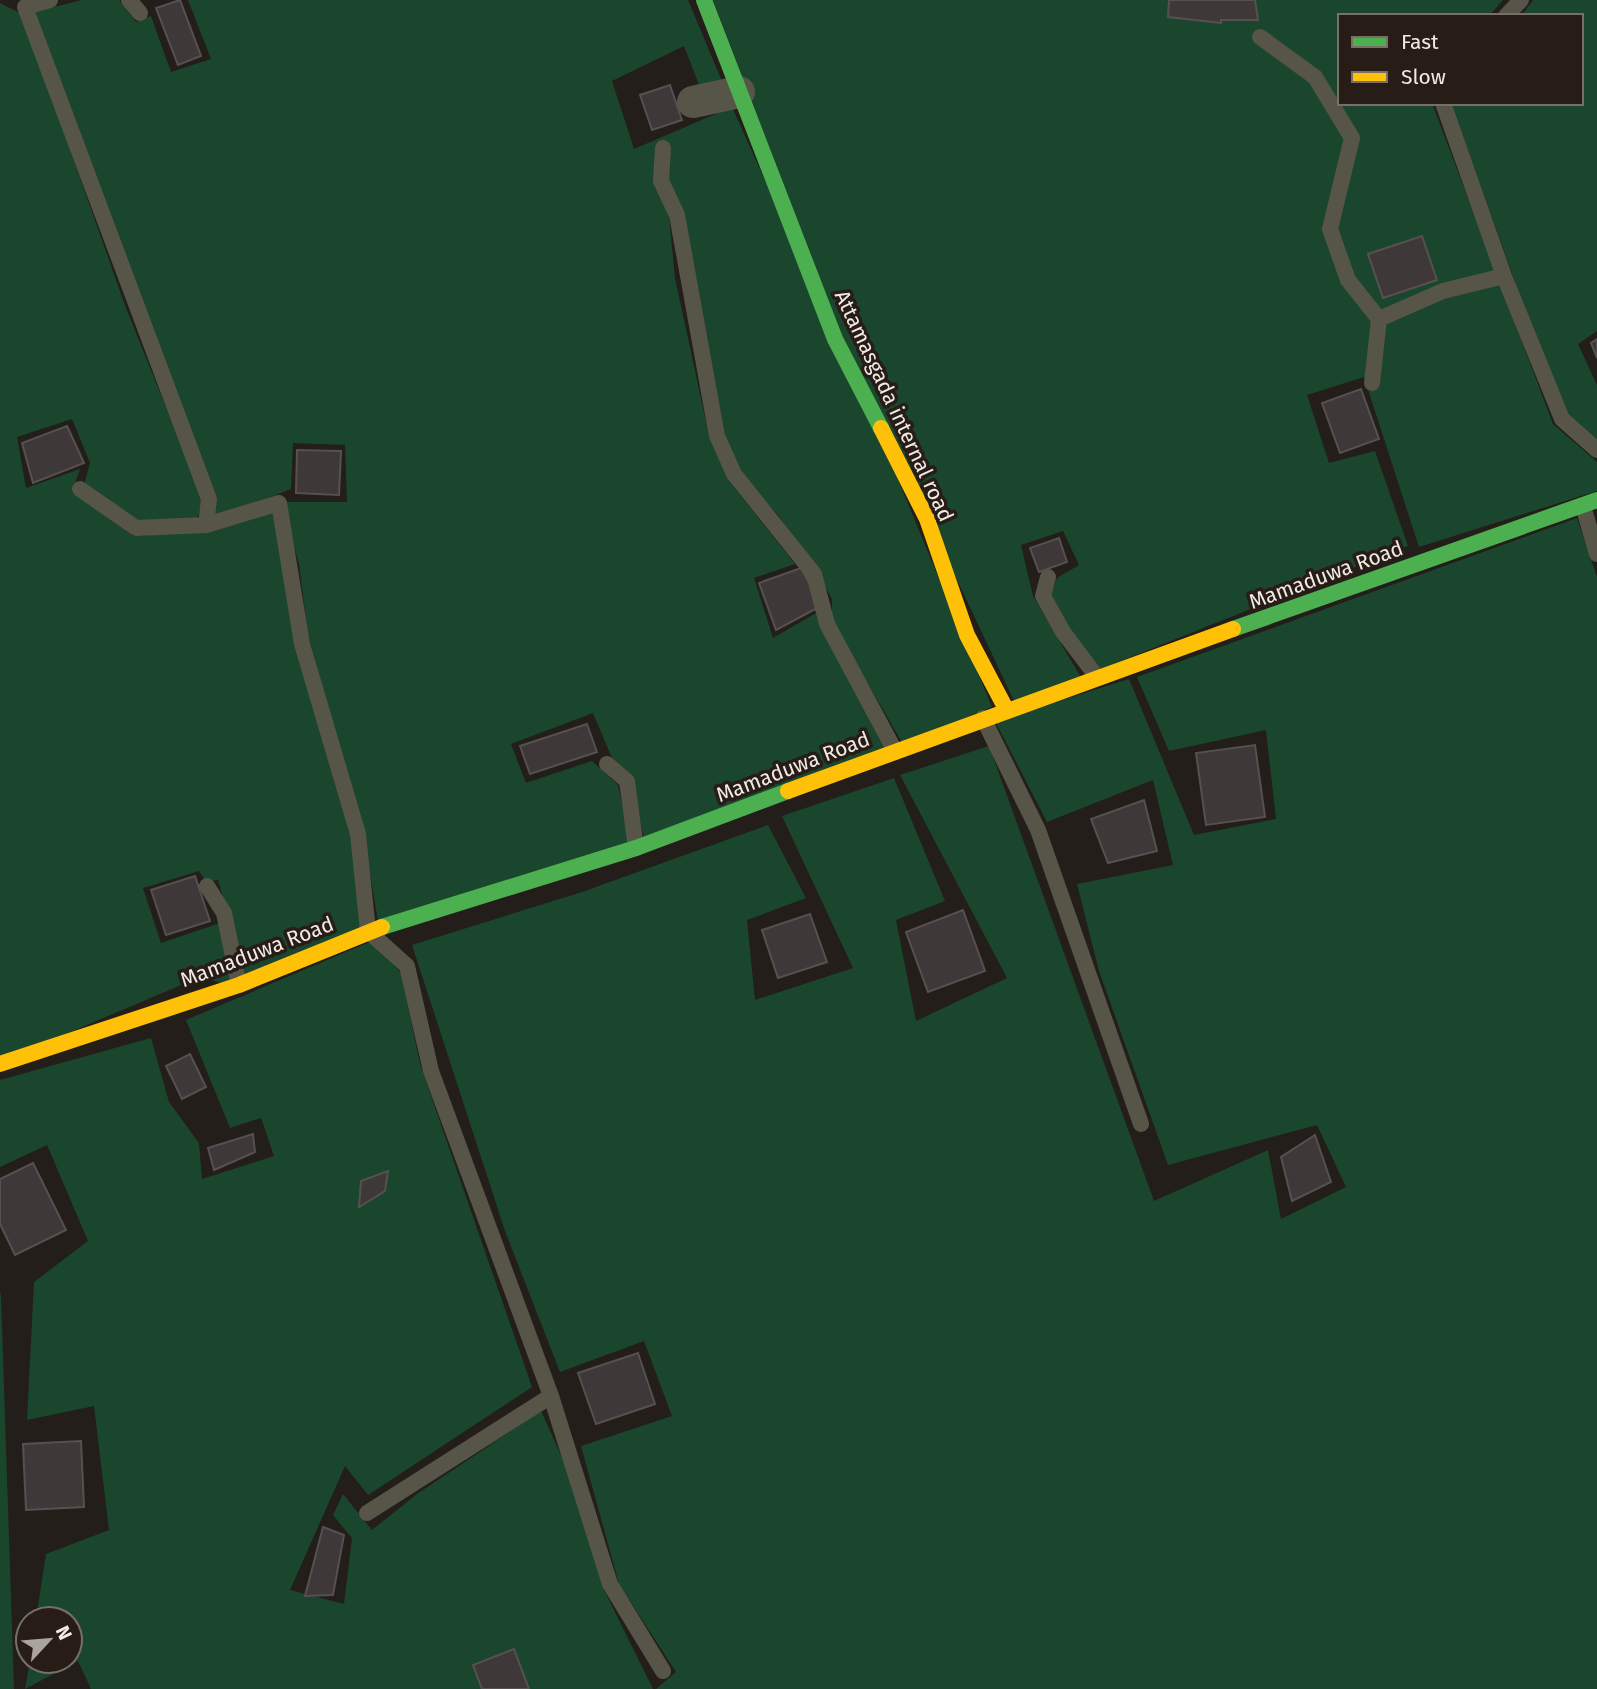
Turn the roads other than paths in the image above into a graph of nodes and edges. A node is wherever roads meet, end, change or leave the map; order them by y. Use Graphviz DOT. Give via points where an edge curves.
graph roads {
  1 [pos="50,0"];
  2 [pos="129,0"];
  3 [pos="704,0"];
  4 [pos="1521,0"];
  5 [pos="19,3"];
  6 [pos="140,13"];
  7 [pos="1508,14"];
  8 [pos="1260,37"];
  9 [pos="739,92"];
  10 [pos="693,102"];
  11 [pos="1444,105"];
  12 [pos="663,148"];
  13 [pos="1504,276"];
  14 [pos="1379,319"];
  15 [pos="1372,383"];
  16 [pos="1597,450"];
  17 [pos="80,489"];
  18 [pos="1590,503"];
  19 [pos="206,525"];
  20 [pos="1597,554"];
  21 [pos="1048,577"];
  22 [pos="1098,679"];
  23 [pos="1006,709"];
  24 [pos="983,718"];
  25 [pos="895,751"];
  26 [pos="607,764"];
  27 [pos="636,848"];
  28 [pos="207,886"];
  29 [pos="368,931"];
  30 [pos="239,985"];
  31 [pos="0,1064"];
  32 [pos="1141,1124"];
  33 [pos="551,1396"];
  34 [pos="367,1513"];
  35 [pos="663,1671"];
  1 -- 5 [label="lane"];
  2 -- 6 [label="lane"];
  3 -- 9 [label="street, Attamasgada internal road"];
  4 -- 7 [label="lane"];
  5 -- 19 [label="lane" via="209,499"];
  8 -- 14 [label="lane" via="1315,77 1352,138 1330,229 1348,280"];
  9 -- 10 [label="street"];
  9 -- 23 [label="street, Attamasgada internal road" via="835,339 927,519 967,635"];
  11 -- 13 [label="lane"];
  12 -- 25 [label="lane" via="661,181 677,215 717,436 734,474 814,574 827,624"];
  13 -- 14 [label="lane" via="1443,291"];
  13 -- 16 [label="lane" via="1562,419"];
  14 -- 15 [label="lane"];
  17 -- 19 [label="lane" via="136,528"];
  18 -- 20 [label="lane"];
  18 -- 22 [label="street, Mamaduwa Road"];
  19 -- 29 [label="lane" via="279,503 302,644 358,834"];
  21 -- 22 [label="lane" via="1042,596"];
  22 -- 23 [label="street, Mamaduwa Road"];
  23 -- 24 [label="street, Mamaduwa Road"];
  24 -- 25 [label="street, Mamaduwa Road"];
  24 -- 32 [label="lane" via="1038,830"];
  25 -- 27 [label="street, Mamaduwa Road"];
  26 -- 27 [label="lane" via="628,781"];
  27 -- 29 [label="street, Mamaduwa Road"];
  28 -- 30 [label="lane" via="224,913"];
  29 -- 30 [label="street, Mamaduwa Road"];
  29 -- 33 [label="lane" via="407,967 431,1071"];
  30 -- 31 [label="street, Mamaduwa Road"];
  33 -- 34 [label="lane"];
  33 -- 35 [label="lane" via="610,1584"];
}
